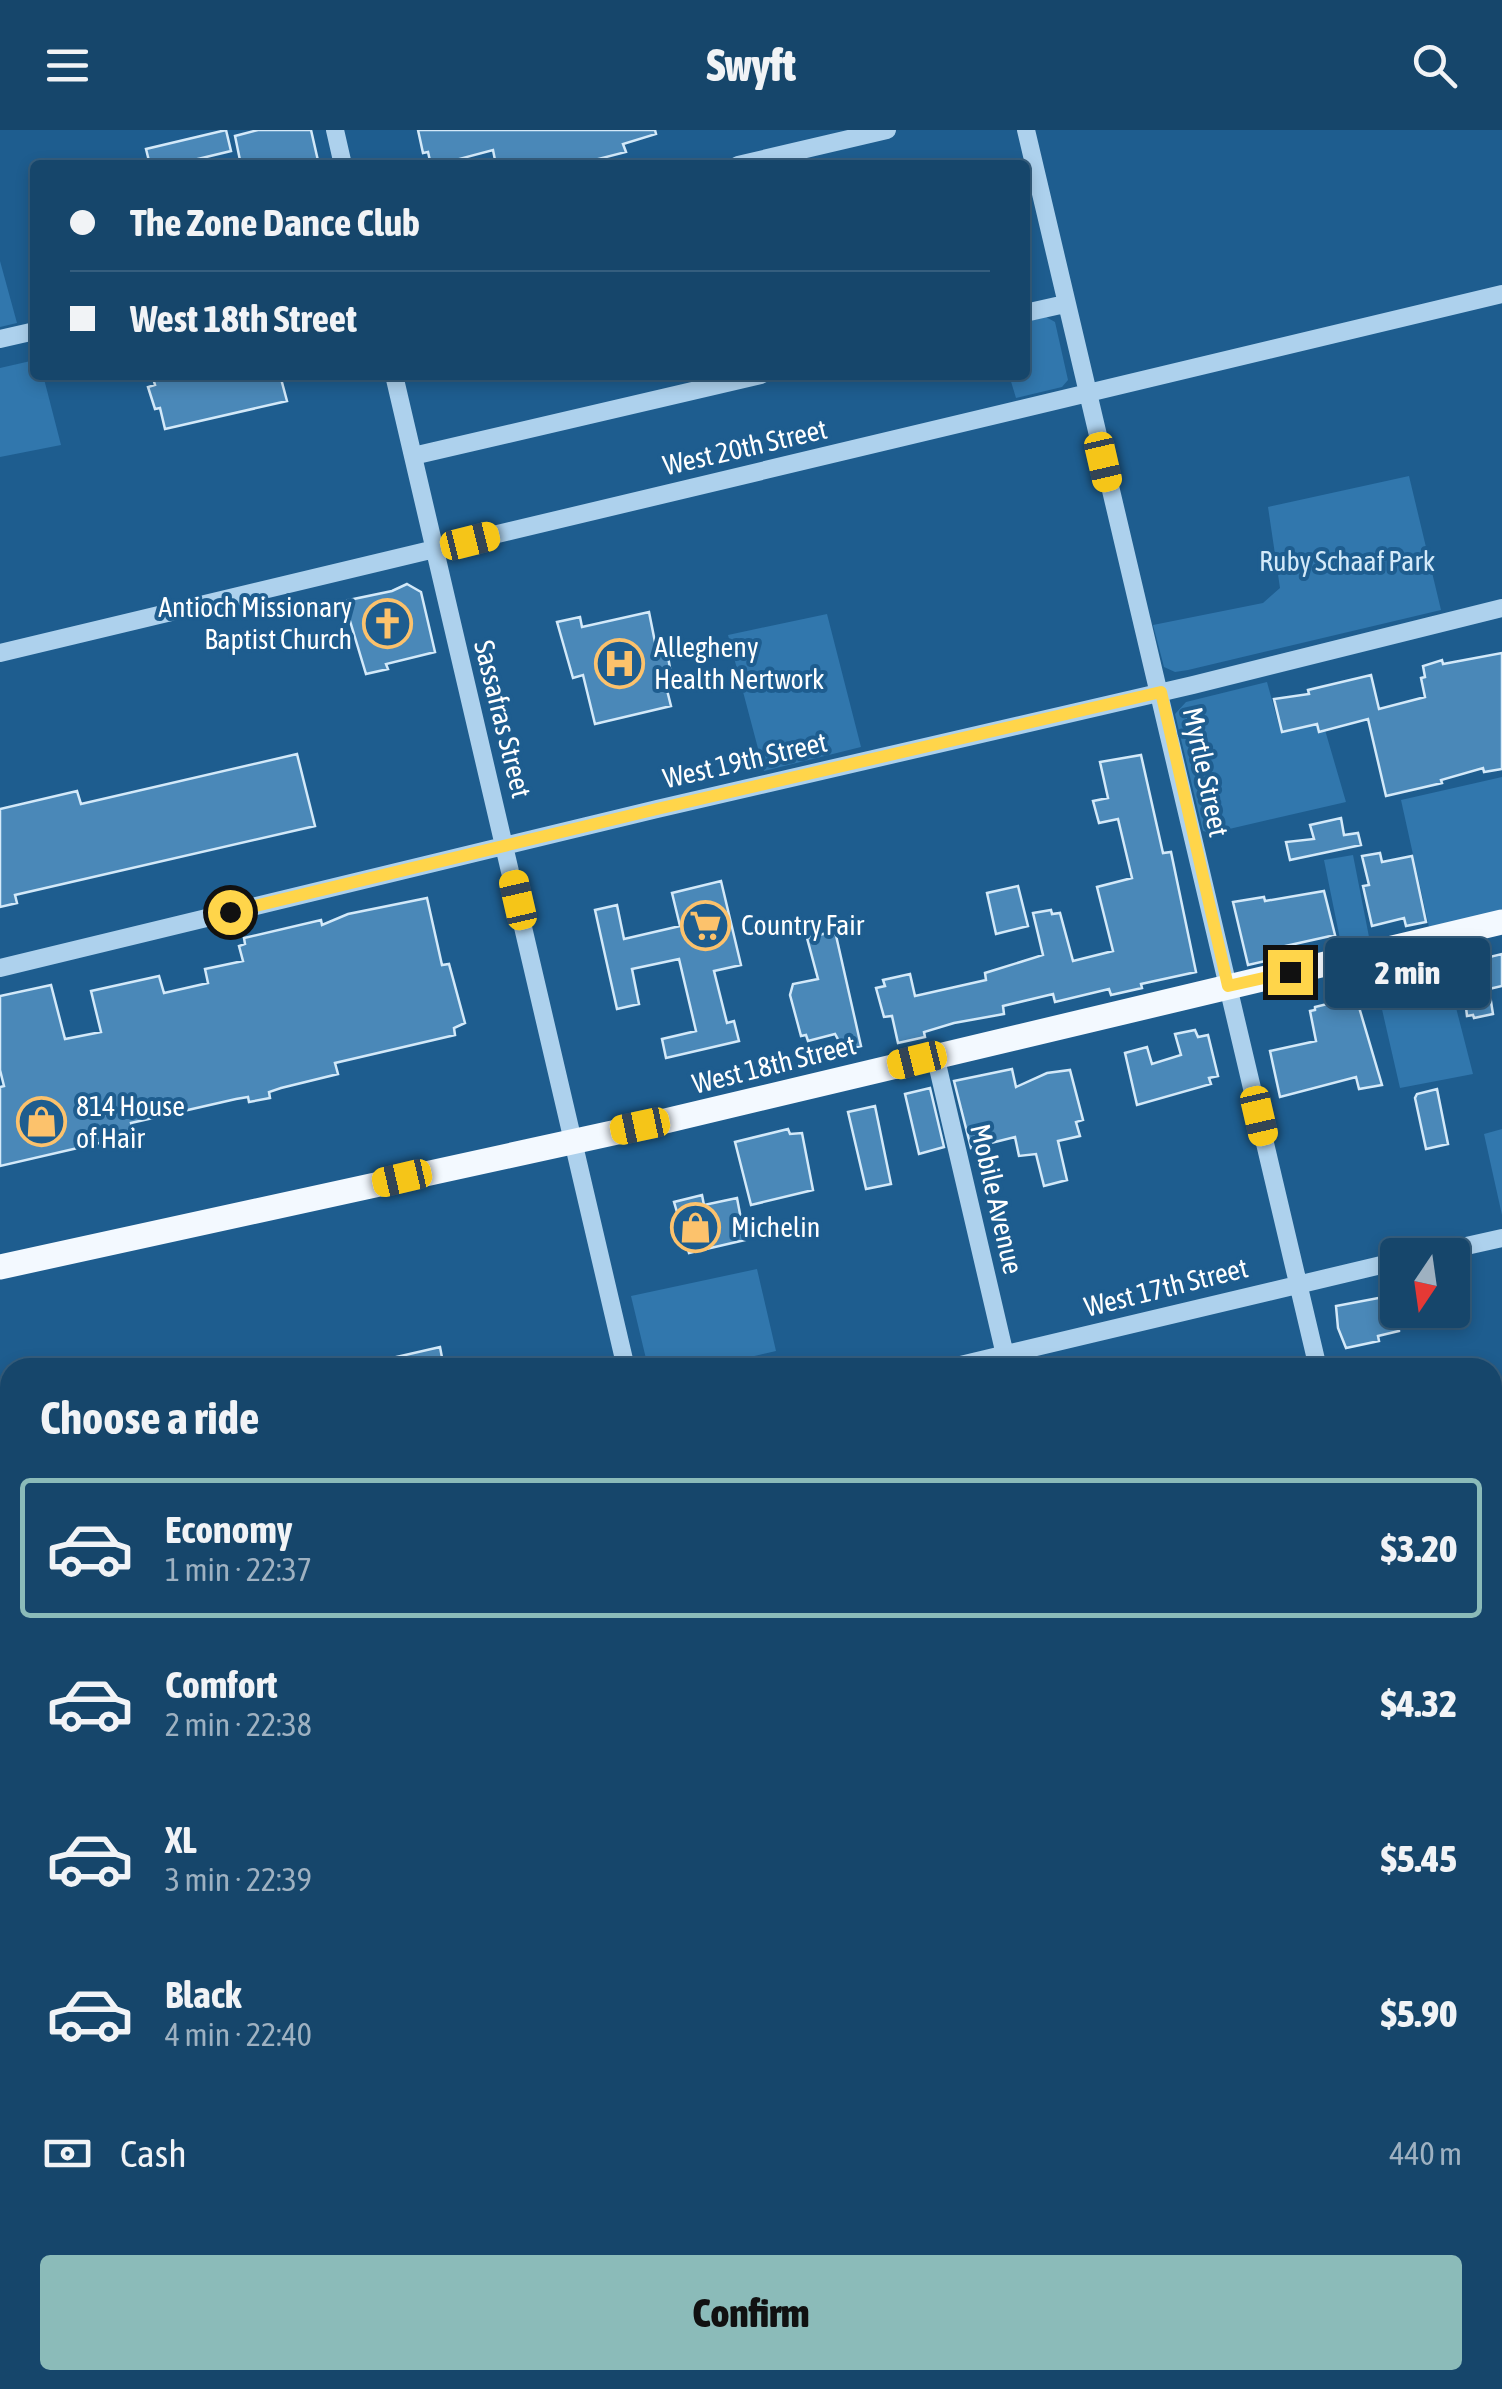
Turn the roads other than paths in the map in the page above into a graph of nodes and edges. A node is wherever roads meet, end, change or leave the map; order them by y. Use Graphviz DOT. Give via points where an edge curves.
graph roads {
  1 [pos="335,130"];
  2 [pos="887,130"];
  3 [pos="1026,130"];
  4 [pos="342,160"];
  5 [pos="759,160"];
  6 [pos="1502,294"];
  7 [pos="1065,304"];
  8 [pos="1030,313"];
  9 [pos="30,331"];
  10 [pos="0,339"];
  11 [pos="395,380"];
  12 [pos="740,380"];
  13 [pos="1087,393"];
  14 [pos="413,456"];
  15 [pos="434,550"];
  16 [pos="1502,608"];
  17 [pos="0,653"];
  18 [pos="1161,692"];
  19 [pos="506,846"];
  20 [pos="1502,922"];
  21 [pos="0,968"];
  22 [pos="1228,986"];
  23 [pos="935,1055"];
  24 [pos="572,1142"];
  25 [pos="1502,1238"];
  26 [pos="1470,1245"];
  27 [pos="1380,1266"];
  28 [pos="0,1267"];
  29 [pos="1298,1284"];
  30 [pos="1005,1354"];
  31 [pos="624,1358"];
  32 [pos="989,1358"];
  33 [pos="1316,1358"];
  1 -- 4 [label="street"];
  2 -- 5 [label="street"];
  3 -- 7 [label="street, Myrtle Street"];
  6 -- 13 [label="street, West 20th Street"];
  7 -- 8 [label="street"];
  7 -- 13 [label="street, Myrtle Street"];
  9 -- 10 [label="street"];
  11 -- 14 [label="street, Sassafras Street"];
  12 -- 14 [label="street"];
  13 -- 15 [label="street, West 20th Street"];
  13 -- 18 [label="street, Myrtle Street"];
  14 -- 15 [label="street, Sassafras Street"];
  15 -- 17 [label="street, West 20th Street"];
  15 -- 19 [label="street, Sassafras Street"];
  16 -- 18 [label="street, West 19th Street"];
  18 -- 19 [label="street, West 19th Street"];
  18 -- 22 [label="street, Myrtle Street"];
  19 -- 21 [label="street, West 19th Street"];
  19 -- 24 [label="street, Sassafras Street"];
  20 -- 22 [label="main road, West 18th Street"];
  22 -- 23 [label="main road, West 18th Street"];
  22 -- 29 [label="street, Myrtle Street"];
  23 -- 24 [label="main road, West 18th Street"];
  23 -- 30 [label="street, Mobile Avenue"];
  24 -- 28 [label="main road, West 18th Street"];
  24 -- 31 [label="street, Sassafras Street"];
  25 -- 26 [label="street"];
  27 -- 29 [label="street, West 17th Street"];
  29 -- 30 [label="street, West 17th Street"];
  29 -- 33 [label="street, Myrtle Street"];
  30 -- 32 [label="street, West 17th Street"];
}
